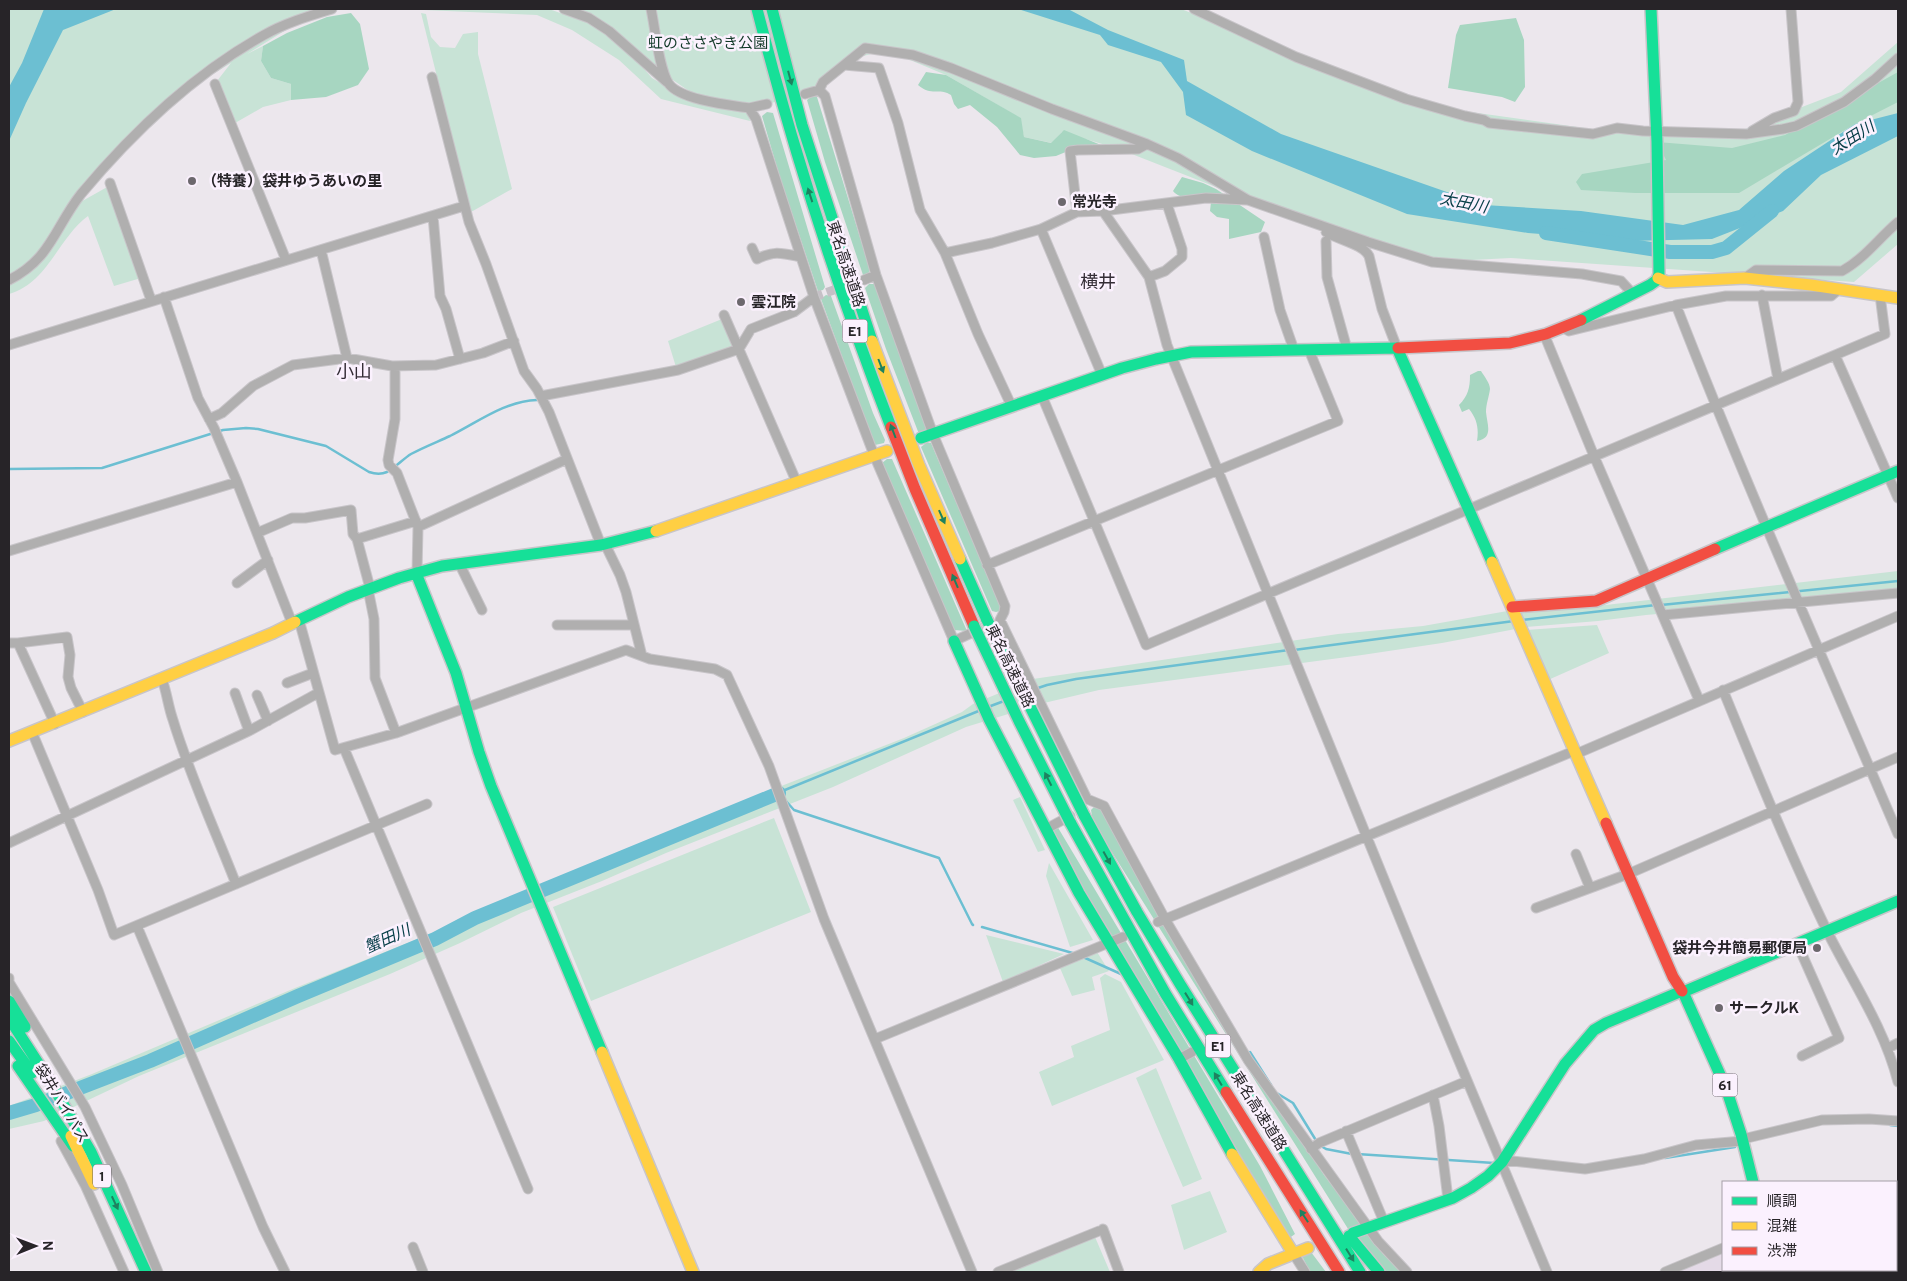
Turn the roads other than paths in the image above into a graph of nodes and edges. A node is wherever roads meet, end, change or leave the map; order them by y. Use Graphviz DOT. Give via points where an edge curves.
graph roads {
  1 [pos="332,9"];
  2 [pos="564,9"];
  3 [pos="651,9"];
  4 [pos="756,9"];
  5 [pos="772,9"];
  6 [pos="1194,9"];
  7 [pos="1651,9"];
  8 [pos="1791,9"];
  9 [pos="1898,58"];
  10 [pos="844,65"];
  11 [pos="432,77"];
  12 [pos="668,82"];
  13 [pos="215,84"];
  14 [pos="820,90"];
  15 [pos="804,94"];
  16 [pos="767,104"];
  17 [pos="749,108"];
  18 [pos="1750,132"];
  19 [pos="1657,137"];
  20 [pos="1147,144"];
  21 [pos="110,183"];
  22 [pos="1248,200"];
  23 [pos="1167,204"];
  24 [pos="464,206"];
  25 [pos="1103,211"];
  26 [pos="1076,212"];
  27 [pos="433,216"];
  28 [pos="1898,222"];
  29 [pos="1316,225"];
  30 [pos="1041,229"];
  31 [pos="1264,237"];
  32 [pos="1326,241"];
  33 [pos="752,248"];
  34 [pos="321,250"];
  35 [pos="945,253"];
  36 [pos="800,257"];
  37 [pos="286,260"];
  38 [pos="876,275"];
  39 [pos="1659,276"];
  40 [pos="1149,277"];
  41 [pos="1745,278"];
  42 [pos="9,280"];
  43 [pos="864,280"];
  44 [pos="1840,289"];
  45 [pos="1633,294"];
  46 [pos="1762,295"];
  47 [pos="1880,295"];
  48 [pos="164,297"];
  49 [pos="814,297"];
  50 [pos="1898,298"];
  51 [pos="151,300"];
  52 [pos="1676,305"];
  53 [pos="724,315"];
  54 [pos="1562,327"];
  55 [pos="1544,334"];
  56 [pos="514,341"];
  57 [pos="9,345"];
  58 [pos="1397,348"];
  59 [pos="739,349"];
  60 [pos="1347,349"];
  61 [pos="1294,350"];
  62 [pos="1309,350"];
  63 [pos="1171,355"];
  64 [pos="1835,355"];
  65 [pos="347,358"];
  66 [pos="460,359"];
  67 [pos="395,366"];
  68 [pos="1102,375"];
  69 [pos="1778,379"];
  70 [pos="541,396"];
  71 [pos="1042,396"];
  72 [pos="1714,405"];
  73 [pos="1012,407"];
  74 [pos="209,419"];
  75 [pos="933,434"];
  76 [pos="921,438"];
  77 [pos="887,451"];
  78 [pos="874,456"];
  79 [pos="1594,456"];
  80 [pos="568,459"];
  81 [pos="1217,470"];
  82 [pos="1894,473"];
  83 [pos="238,482"];
  84 [pos="796,483"];
  85 [pos="1898,498"];
  86 [pos="1469,510"];
  87 [pos="1094,521"];
  88 [pos="417,524"];
  89 [pos="1767,526"];
  90 [pos="257,533"];
  91 [pos="357,538"];
  92 [pos="603,545"];
  93 [pos="9,551"];
  94 [pos="268,560"];
  95 [pos="459,563"];
  96 [pos="987,565"];
  97 [pos="416,573"];
  98 [pos="1647,579"];
  99 [pos="237,583"];
  100 [pos="369,588"];
  101 [pos="1267,593"];
  102 [pos="1898,593"];
  103 [pos="1797,602"];
  104 [pos="1512,607"];
  105 [pos="482,610"];
  106 [pos="1663,615"];
  107 [pos="1898,616"];
  108 [pos="1000,620"];
  109 [pos="296,621"];
  110 [pos="557,625"];
  111 [pos="633,625"];
  112 [pos="954,640"];
  113 [pos="13,643"];
  114 [pos="1818,650"];
  115 [pos="642,656"];
  116 [pos="313,673"];
  117 [pos="162,679"];
  118 [pos="288,683"];
  119 [pos="1723,690"];
  120 [pos="236,693"];
  121 [pos="318,693"];
  122 [pos="257,695"];
  123 [pos="1699,700"];
  124 [pos="466,708"];
  125 [pos="83,712"];
  126 [pos="268,721"];
  127 [pos="55,724"];
  128 [pos="249,731"];
  129 [pos="32,732"];
  130 [pos="396,733"];
  131 [pos="9,741"];
  132 [pos="344,748"];
  133 [pos="1575,752"];
  134 [pos="1898,757"];
  135 [pos="187,761"];
  136 [pos="1871,769"];
  137 [pos="1095,802"];
  138 [pos="427,804"];
  139 [pos="1773,812"];
  140 [pos="67,817"];
  141 [pos="376,824"];
  142 [pos="1046,829"];
  143 [pos="1898,834"];
  144 [pos="1367,835"];
  145 [pos="9,843"];
  146 [pos="1576,854"];
  147 [pos="1628,874"];
  148 [pos="236,884"];
  149 [pos="1590,888"];
  150 [pos="1898,901"];
  151 [pos="1536,908"];
  152 [pos="1162,920"];
  153 [pos="137,926"];
  154 [pos="1827,931"];
  155 [pos="1122,936"];
  156 [pos="1109,942"];
  157 [pos="1797,944"];
  158 [pos="9,978"];
  159 [pos="1683,992"];
  160 [pos="9,1001"];
  161 [pos="9,1018"];
  162 [pos="875,1039"];
  163 [pos="9,1041"];
  164 [pos="1898,1043"];
  165 [pos="1888,1048"];
  166 [pos="1192,1052"];
  167 [pos="9,1053"];
  168 [pos="1802,1056"];
  169 [pos="1179,1058"];
  170 [pos="9,1064"];
  171 [pos="1468,1081"];
  172 [pos="1898,1082"];
  173 [pos="1241,1083"];
  174 [pos="48,1086"];
  175 [pos="1433,1095"];
  176 [pos="1898,1121"];
  177 [pos="1346,1131"];
  178 [pos="1743,1140"];
  179 [pos="1311,1149"];
  180 [pos="86,1154"];
  181 [pos="1502,1161"];
  182 [pos="1753,1181"];
  183 [pos="528,1189"];
  184 [pos="1448,1199"];
  185 [pos="1384,1222"];
  186 [pos="1368,1227"];
  187 [pos="1353,1233"];
  188 [pos="413,1247"];
  189 [pos="1308,1248"];
  190 [pos="1722,1248"];
  191 [pos="1293,1253"];
  192 [pos="124,1272"];
  193 [pos="134,1272"];
  194 [pos="146,1272"];
  195 [pos="158,1272"];
  196 [pos="285,1272"];
  197 [pos="423,1272"];
  198 [pos="691,1272"];
  199 [pos="972,1272"];
  200 [pos="998,1272"];
  201 [pos="1119,1272"];
  202 [pos="1259,1272"];
  203 [pos="1305,1272"];
  204 [pos="1339,1272"];
  205 [pos="1360,1272"];
  206 [pos="1379,1272"];
  207 [pos="1407,1272"];
  208 [pos="1547,1272"];
  209 [pos="1665,1272"];
  1 -- 42 [label="street" via="266,34 174,98 80,196 37,261"];
  2 -- 12 [label="street" via="589,18 610,31"];
  3 -- 12 [label="street"];
  204 -- 4 [label="main road, 東名高速道路 / E1, one-way, bridge" via="1165,993 1070,822 974,626 908,470 845,304 790,131"];
  5 -- 173 [label="main road, 東名高速道路 / E1, one-way, bridge" via="805,134 877,356 919,465 987,620 1084,816 1137,912"];
  6 -- 19 [label="street" via="1296,57 1406,99 1489,123 1593,134 1617,128"];
  7 -- 19 [label="main road"];
  8 -- 18 [label="street" via="1798,102 1794,110"];
  9 -- 18 [label="street" via="1844,102 1810,120 1796,126"];
  10 -- 14 [label="street" via="823,82"];
  10 -- 20 [label="street" via="865,48 913,55"];
  10 -- 35 [label="street" via="879,68 898,123 920,210"];
  11 -- 24 [label="street"];
  12 -- 17 [label="street" via="672,88 702,100"];
  13 -- 37 [label="street"];
  14 -- 15 [label="street"];
  14 -- 38 [label="street" via="825,96"];
  16 -- 17 [label="street"];
  17 -- 36 [label="street" via="756,119"];
  18 -- 19 [label="street"];
  19 -- 39 [label="main road"];
  20 -- 22 [label="street" via="1178,158"];
  20 -- 26 [label="street" via="1138,149 1070,151"];
  21 -- 51 [label="street"];
  22 -- 23 [label="street" via="1206,198"];
  22 -- 29 [label="street"];
  23 -- 25 [label="street"];
  23 -- 40 [label="street" via="1182,257 1165,271"];
  24 -- 27 [label="street"];
  24 -- 56 [label="street"];
  25 -- 26 [label="street"];
  25 -- 40 [label="street"];
  26 -- 30 [label="street"];
  27 -- 34 [label="street"];
  27 -- 66 [label="street" via="440,296"];
  28 -- 41 [label="street" via="1866,254 1842,271 1756,270"];
  29 -- 45 [label="street" via="1432,262 1582,274 1621,282"];
  29 -- 58 [label="street" via="1336,238 1366,250 1382,310"];
  30 -- 35 [label="street"];
  30 -- 68 [label="street"];
  31 -- 61 [label="street" via="1280,310"];
  32 -- 60 [label="street" via="1328,277"];
  33 -- 36 [label="street" via="757,260 778,252"];
  34 -- 37 [label="street"];
  34 -- 65 [label="street"];
  35 -- 73 [label="street"];
  36 -- 49 [label="street"];
  37 -- 48 [label="street"];
  38 -- 43 [label="street"];
  38 -- 75 [label="street"];
  39 -- 41 [label="main road" via="1667,282"];
  39 -- 45 [label="main road"];
  40 -- 63 [label="street"];
  41 -- 44 [label="main road"];
  44 -- 46 [label="street" via="1831,296"];
  44 -- 47 [label="main road"];
  45 -- 54 [label="main road"];
  46 -- 52 [label="street" via="1726,296"];
  46 -- 69 [label="street"];
  47 -- 50 [label="main road"];
  47 -- 64 [label="street" via="1885,334"];
  48 -- 51 [label="street"];
  48 -- 74 [label="street" via="198,398"];
  49 -- 59 [label="street" via="794,312 751,329"];
  49 -- 78 [label="street"];
  51 -- 57 [label="street"];
  52 -- 54 [label="street" via="1569,331"];
  52 -- 72 [label="street"];
  53 -- 59 [label="street"];
  54 -- 55 [label="main road"];
  55 -- 58 [label="main road" via="1510,343"];
  55 -- 79 [label="street"];
  56 -- 66 [label="street"];
  56 -- 70 [label="street" via="524,370"];
  58 -- 60 [label="main road"];
  58 -- 86 [label="main road"];
  59 -- 70 [label="street" via="678,370"];
  59 -- 84 [label="street"];
  60 -- 62 [label="main road"];
  61 -- 62 [label="main road"];
  61 -- 63 [label="main road"];
  62 -- 81 [label="street" via="1338,420"];
  63 -- 68 [label="main road"];
  63 -- 81 [label="street"];
  64 -- 69 [label="street"];
  64 -- 82 [label="street"];
  65 -- 67 [label="street"];
  65 -- 74 [label="street" via="293,365 253,386 222,414"];
  66 -- 67 [label="street" via="436,365"];
  67 -- 88 [label="street" via="395,419 388,460 389,466 397,473"];
  68 -- 71 [label="main road"];
  69 -- 72 [label="street"];
  70 -- 80 [label="street"];
  71 -- 73 [label="main road"];
  71 -- 87 [label="street"];
  72 -- 79 [label="street"];
  72 -- 89 [label="street"];
  73 -- 75 [label="main road"];
  74 -- 83 [label="street"];
  75 -- 76 [label="main road"];
  75 -- 96 [label="street"];
  77 -- 78 [label="main road"];
  78 -- 84 [label="main road"];
  78 -- 112 [label="street"];
  79 -- 86 [label="street"];
  79 -- 98 [label="street"];
  80 -- 88 [label="street"];
  80 -- 92 [label="street"];
  81 -- 87 [label="street"];
  81 -- 101 [label="street"];
  82 -- 85 [label="street"];
  82 -- 89 [label="main road"];
  83 -- 90 [label="street"];
  83 -- 93 [label="street"];
  84 -- 92 [label="main road" via="667,528"];
  86 -- 101 [label="street"];
  86 -- 104 [label="main road"];
  87 -- 96 [label="street"];
  87 -- 101 [label="street" via="1146,645"];
  88 -- 91 [label="street"];
  88 -- 97 [label="street"];
  89 -- 98 [label="main road"];
  89 -- 103 [label="street"];
  90 -- 91 [label="street" via="292,518 351,510 353,534"];
  90 -- 94 [label="street"];
  91 -- 100 [label="street"];
  92 -- 95 [label="main road"];
  92 -- 111 [label="street" via="620,575"];
  94 -- 99 [label="street"];
  94 -- 109 [label="street"];
  95 -- 97 [label="main road"];
  95 -- 105 [label="street"];
  96 -- 108 [label="street" via="1005,606"];
  97 -- 100 [label="main road"];
  97 -- 124 [label="main road" via="456,672"];
  98 -- 104 [label="main road" via="1596,602"];
  98 -- 106 [label="street"];
  100 -- 109 [label="main road"];
  100 -- 130 [label="street" via="374,619 375,678"];
  101 -- 144 [label="street"];
  102 -- 103 [label="street"];
  103 -- 106 [label="street"];
  103 -- 114 [label="street"];
  104 -- 133 [label="main road"];
  106 -- 123 [label="street"];
  107 -- 114 [label="street"];
  108 -- 112 [label="street"];
  108 -- 137 [label="street" via="1087,799"];
  109 -- 116 [label="street"];
  109 -- 117 [label="main road"];
  110 -- 111 [label="street"];
  111 -- 115 [label="street"];
  112 -- 142 [label="main road" via="988,719"];
  113 -- 125 [label="street" via="67,637 70,655 68,677"];
  113 -- 127 [label="street"];
  114 -- 119 [label="street"];
  114 -- 136 [label="street"];
  115 -- 124 [label="street" via="626,650"];
  115 -- 162 [label="street" via="715,669 727,675 769,766 824,919"];
  116 -- 118 [label="street"];
  116 -- 121 [label="street"];
  117 -- 125 [label="main road"];
  117 -- 135 [label="street"];
  119 -- 123 [label="street"];
  119 -- 139 [label="street"];
  120 -- 128 [label="street"];
  121 -- 126 [label="street"];
  121 -- 132 [label="street" via="335,750"];
  122 -- 126 [label="street"];
  123 -- 133 [label="street"];
  124 -- 130 [label="street"];
  124 -- 198 [label="main road" via="491,786"];
  125 -- 127 [label="main road"];
  126 -- 128 [label="street"];
  127 -- 129 [label="main road"];
  128 -- 135 [label="street"];
  129 -- 131 [label="main road"];
  129 -- 140 [label="street"];
  130 -- 132 [label="street"];
  132 -- 141 [label="street"];
  133 -- 144 [label="street"];
  133 -- 147 [label="main road"];
  134 -- 136 [label="street"];
  135 -- 140 [label="street"];
  135 -- 148 [label="street"];
  136 -- 139 [label="street"];
  136 -- 143 [label="street"];
  137 -- 142 [label="street"];
  137 -- 152 [label="street" via="1104,806"];
  138 -- 141 [label="street"];
  139 -- 147 [label="street"];
  139 -- 154 [label="street"];
  140 -- 145 [label="street"];
  140 -- 153 [label="street" via="114,935"];
  141 -- 148 [label="street"];
  141 -- 183 [label="street"];
  142 -- 156 [label="main road"];
  144 -- 152 [label="street"];
  144 -- 171 [label="street"];
  146 -- 149 [label="street"];
  147 -- 149 [label="street"];
  147 -- 159 [label="main road" via="1673,977"];
  148 -- 153 [label="street"];
  149 -- 151 [label="street"];
  150 -- 154 [label="main road"];
  152 -- 179 [label="street" via="1229,1036"];
  153 -- 196 [label="street" via="263,1227"];
  154 -- 157 [label="main road"];
  154 -- 165 [label="street"];
  155 -- 156 [label="street"];
  156 -- 162 [label="street"];
  156 -- 169 [label="main road"];
  157 -- 159 [label="main road"];
  157 -- 168 [label="street" via="1839,1038"];
  158 -- 174 [label="street"];
  159 -- 178 [label="main road, 61" via="1726,1088"];
  159 -- 181 [label="main road" via="1594,1030 1564,1064"];
  160 -- 174 [label="main road"];
  161 -- 174 [label="main road, 袋井バイパス"];
  162 -- 199 [label="street"];
  163 -- 174 [label="main road, 袋井バイパス"];
  164 -- 165 [label="street"];
  165 -- 172 [label="street"];
  166 -- 169 [label="street"];
  167 -- 174 [label="main road"];
  169 -- 191 [label="main road" via="1242,1172"];
  170 -- 174 [label="street"];
  171 -- 175 [label="street"];
  171 -- 181 [label="street"];
  173 -- 205 [label="main road, 東名高速道路 / E1, one-way"];
  173 -- 206 [label="main road" via="1351,1240"];
  174 -- 180 [label="main road"];
  174 -- 180 [label="main road" via="78,1117"];
  174 -- 192 [label="street" via="46,1117 70,1155"];
  174 -- 195 [label="street" via="85,1107"];
  175 -- 177 [label="street"];
  175 -- 184 [label="street"];
  176 -- 178 [label="street" via="1822,1120"];
  177 -- 179 [label="street" via="1319,1142"];
  177 -- 185 [label="street"];
  178 -- 181 [label="street" via="1696,1145 1644,1159 1585,1169"];
  178 -- 182 [label="main road, 61"];
  179 -- 186 [label="street"];
  180 -- 193 [label="main road, 袋井バイパス / 1"];
  180 -- 194 [label="main road, 袋井バイパス / 1, one-way"];
  181 -- 184 [label="main road" via="1475,1187"];
  181 -- 208 [label="street"];
  184 -- 185 [label="main road"];
  185 -- 186 [label="main road"];
  186 -- 187 [label="main road"];
  186 -- 207 [label="street"];
  188 -- 197 [label="street"];
  189 -- 191 [label="main road"];
  190 -- 209 [label="street"];
  191 -- 202 [label="main road" via="1268,1264"];
  191 -- 203 [label="street"];
  200 -- 201 [label="street" via="1101,1230"];
}
